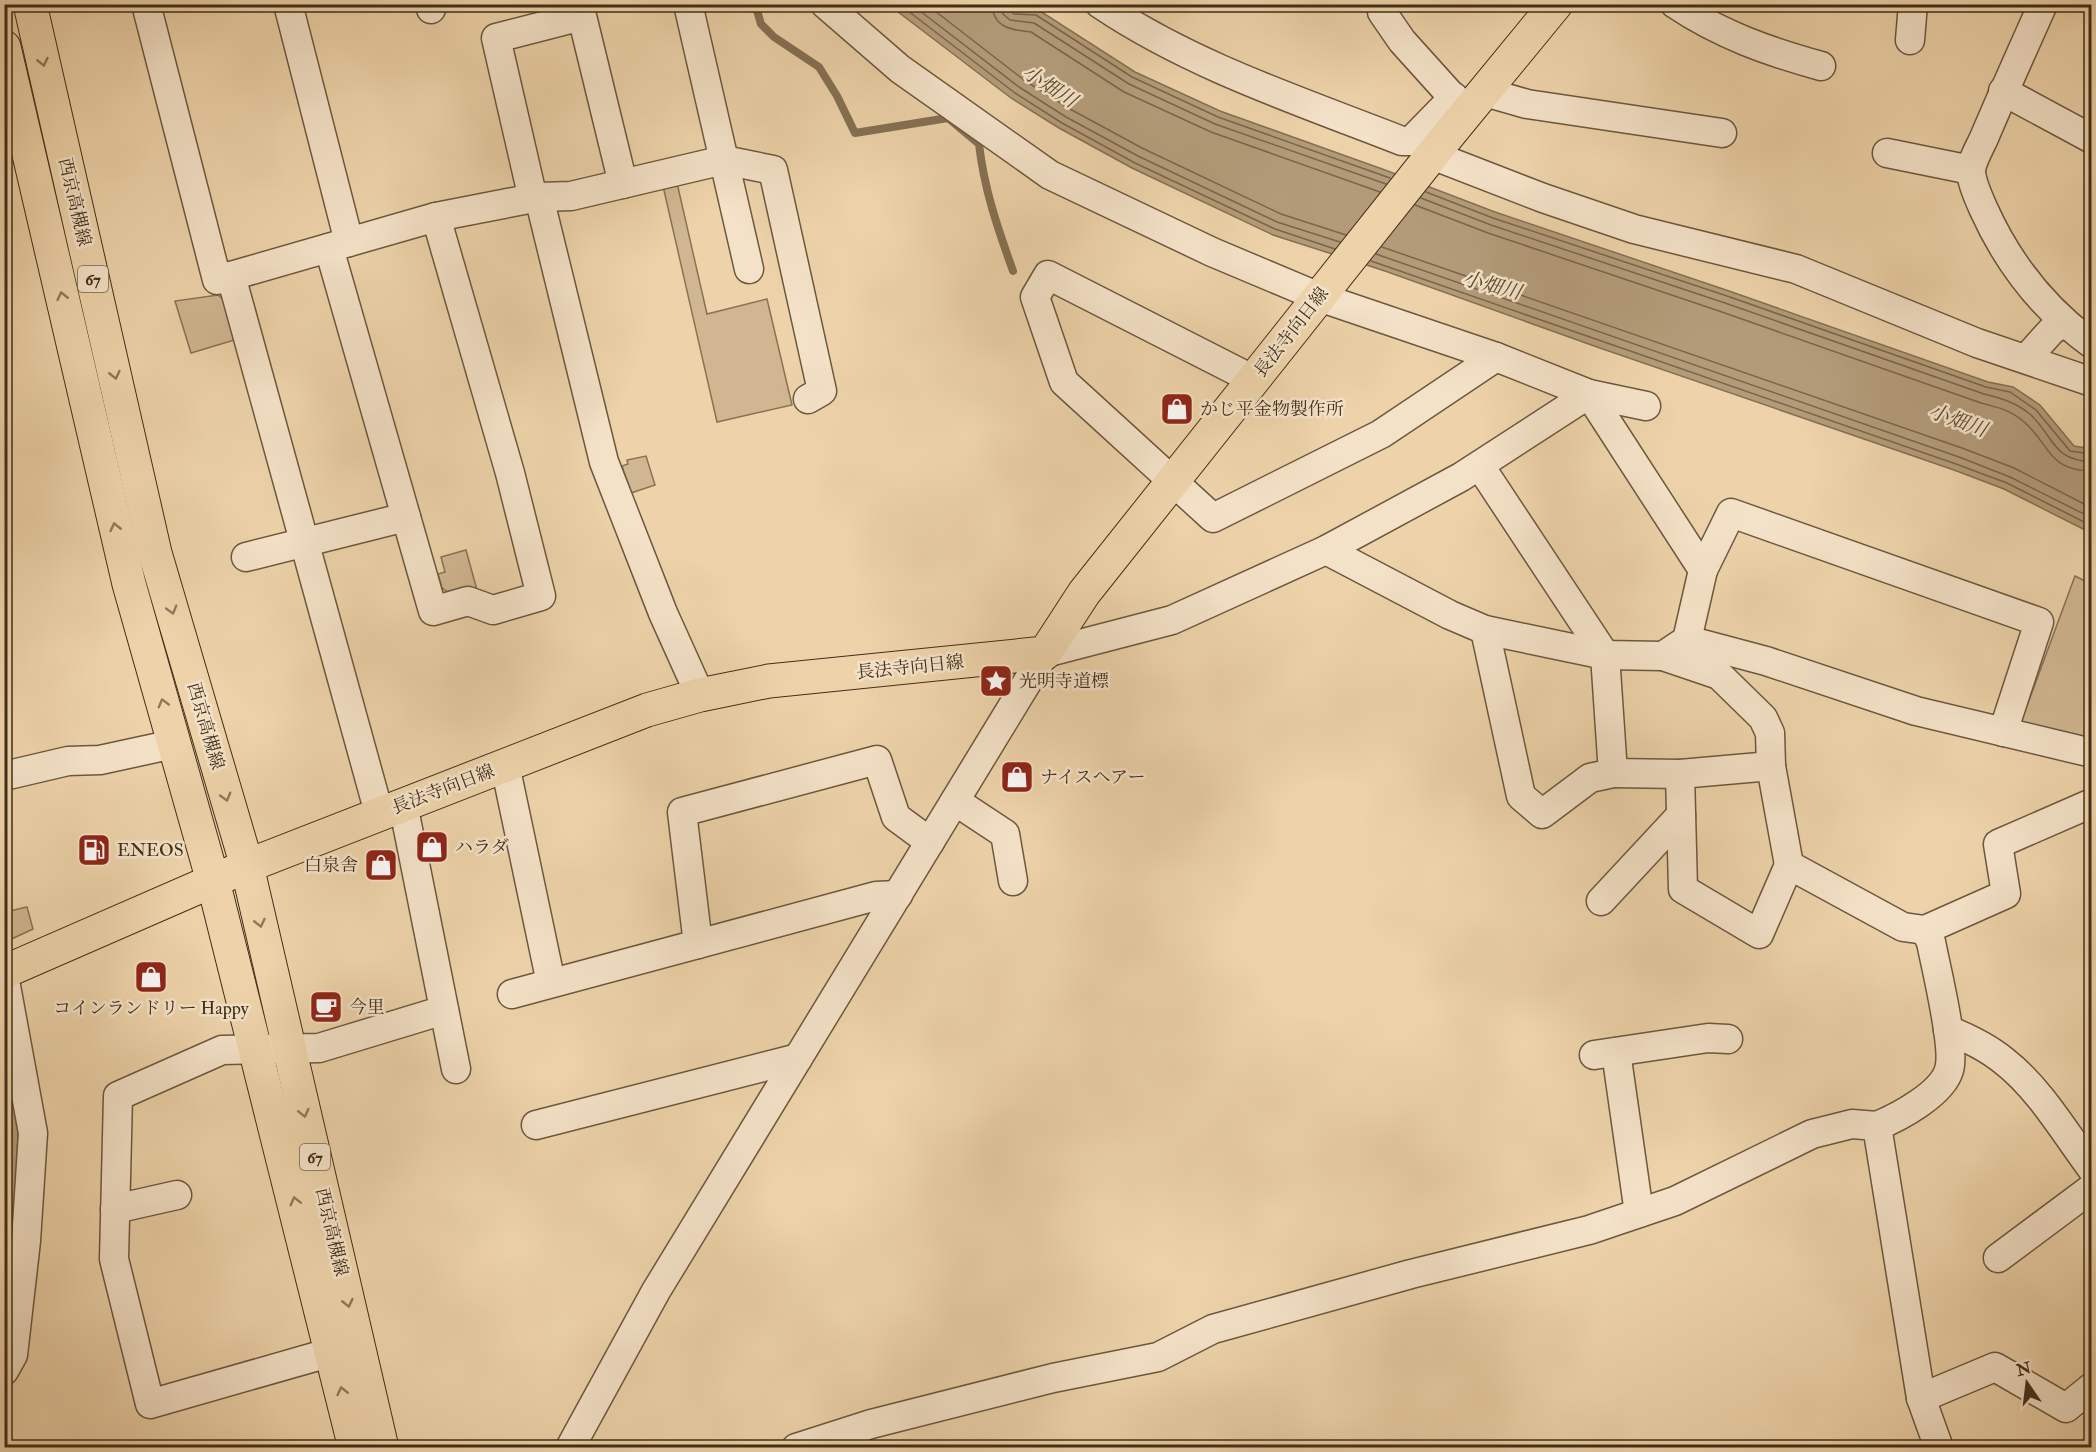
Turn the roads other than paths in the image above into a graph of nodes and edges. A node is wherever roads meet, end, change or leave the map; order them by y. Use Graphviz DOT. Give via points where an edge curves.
graph roads {
  1 [pos="30,4"];
  2 [pos="146,4"];
  3 [pos="288,4"];
  4 [pos="688,4"];
  5 [pos="825,4"];
  6 [pos="1100,4"];
  7 [pos="1556,4"];
  8 [pos="1675,4"];
  9 [pos="1913,4"];
  10 [pos="2043,4"];
  11 [pos="1382,12"];
  12 [pos="1910,40"];
  13 [pos="4,47"];
  14 [pos="1821,66"];
  15 [pos="2003,91"];
  16 [pos="1469,101"];
  17 [pos="1722,132"];
  18 [pos="2091,139"];
  19 [pos="1887,153"];
  20 [pos="1432,155"];
  21 [pos="724,160"];
  22 [pos="1971,170"];
  23 [pos="623,184"];
  24 [pos="536,198"];
  25 [pos="436,218"];
  26 [pos="339,245"];
  27 [pos="748,269"];
  28 [pos="231,276"];
  29 [pos="1319,297"];
  30 [pos="2064,323"];
  31 [pos="104,326"];
  32 [pos="71,332"];
  33 [pos="2091,344"];
  34 [pos="1496,357"];
  35 [pos="2025,359"];
  36 [pos="1254,380"];
  37 [pos="2091,382"];
  38 [pos="1589,394"];
  39 [pos="808,399"];
  40 [pos="1646,406"];
  41 [pos="1480,466"];
  42 [pos="1173,480"];
  43 [pos="406,517"];
  44 [pos="304,543"];
  45 [pos="1326,550"];
  46 [pos="246,557"];
  47 [pos="1703,570"];
  48 [pos="1485,630"];
  49 [pos="1687,640"];
  50 [pos="1045,653"];
  51 [pos="1605,654"];
  52 [pos="1663,656"];
  53 [pos="700,694"];
  54 [pos="2003,732"];
  55 [pos="174,744"];
  56 [pos="2091,753"];
  57 [pos="505,765"];
  58 [pos="1771,766"];
  59 [pos="1613,773"];
  60 [pos="1680,774"];
  61 [pos="4,776"];
  62 [pos="955,801"];
  63 [pos="2091,803"];
  64 [pos="391,808"];
  65 [pos="1681,815"];
  66 [pos="930,842"];
  67 [pos="1789,865"];
  68 [pos="247,866"];
  69 [pos="213,881"];
  70 [pos="1014,881"];
  71 [pos="898,895"];
  72 [pos="1601,901"];
  73 [pos="1925,930"];
  74 [pos="698,944"];
  75 [pos="4,973"];
  76 [pos="551,983"];
  77 [pos="512,994"];
  78 [pos="444,1010"];
  79 [pos="1948,1030"];
  80 [pos="1728,1039"];
  81 [pos="290,1048"];
  82 [pos="256,1049"];
  83 [pos="798,1058"];
  84 [pos="456,1069"];
  85 [pos="536,1125"];
  86 [pos="1877,1126"];
  87 [pos="2091,1169"];
  88 [pos="2091,1188"];
  89 [pos="177,1195"];
  90 [pos="115,1209"];
  91 [pos="1639,1213"];
  92 [pos="1998,1258"];
  93 [pos="345,1348"];
  94 [pos="4,1371"];
  95 [pos="2091,1387"];
  96 [pos="1921,1398"];
  97 [pos="355,1448"];
  98 [pos="382,1448"];
  99 [pos="570,1448"];
  100 [pos="796,1448"];
  101 [pos="1939,1448"];
  1 -- 31 [label="main road, 西京高槻線 / 67, one-way"];
  2 -- 28 [label="street" via="216,280"];
  3 -- 26 [label="street"];
  4 -- 21 [label="street"];
  5 -- 29 [label="street" via="900,69 1050,175 1212,252"];
  6 -- 16 [label="street" via="1136,29 1202,60 1402,141 1411,141"];
  7 -- 16 [label="main road, 長法寺向日線"];
  8 -- 14 [label="street" via="1742,41"];
  9 -- 12 [label="street"];
  10 -- 15 [label="street"];
  11 -- 16 [label="street" via="1402,41"];
  32 -- 13 [label="main road, 西京高槻線 / 67, one-way"];
  15 -- 18 [label="street"];
  15 -- 22 [label="street"];
  16 -- 17 [label="street" via="1527,104"];
  16 -- 20 [label="main road, 長法寺向日線"];
  19 -- 22 [label="street"];
  20 -- 29 [label="main road, 長法寺向日線"];
  20 -- 35 [label="street" via="1634,229 1796,269"];
  21 -- 23 [label="street"];
  21 -- 27 [label="street"];
  21 -- 39 [label="street" via="773,170 822,392"];
  22 -- 30 [label="street" via="1979,198 2006,250"];
  23 -- 24 [label="street" via="571,196"];
  23 -- 24 [label="street" via="582,16 496,38"];
  24 -- 25 [label="street"];
  24 -- 53 [label="street" via="604,462 663,613"];
  25 -- 26 [label="street"];
  25 -- 43 [label="street" via="510,473 541,596 494,610 468,601 433,611"];
  26 -- 28 [label="street"];
  26 -- 43 [label="street"];
  28 -- 44 [label="street"];
  29 -- 34 [label="street"];
  29 -- 36 [label="main road, 長法寺向日線"];
  30 -- 33 [label="street"];
  30 -- 35 [label="street"];
  31 -- 32 [label="main road"];
  31 -- 68 [label="main road, 西京高槻線 / 67, one-way" via="156,553"];
  55 -- 32 [label="main road, 西京高槻線 / 67, one-way" via="129,584"];
  34 -- 38 [label="street"];
  34 -- 42 [label="street" via="1381,434 1213,518"];
  35 -- 37 [label="street"];
  36 -- 42 [label="main road, 長法寺向日線"];
  36 -- 42 [label="street" via="1048,275 1035,297 1064,382"];
  38 -- 40 [label="street"];
  38 -- 41 [label="street"];
  38 -- 47 [label="street"];
  41 -- 45 [label="street"];
  41 -- 51 [label="street"];
  42 -- 50 [label="main road, 長法寺向日線" via="1084,593"];
  43 -- 44 [label="street"];
  44 -- 46 [label="street"];
  44 -- 64 [label="street"];
  45 -- 48 [label="street"];
  45 -- 50 [label="street" via="1172,620"];
  47 -- 49 [label="street"];
  47 -- 54 [label="street" via="1731,513 2039,622"];
  48 -- 51 [label="street"];
  48 -- 59 [label="street" via="1521,796 1542,814 1590,778"];
  49 -- 52 [label="street"];
  49 -- 54 [label="street" via="1767,661 1916,711"];
  50 -- 53 [label="main road, 長法寺向日線" via="769,681"];
  50 -- 62 [label="street"];
  51 -- 52 [label="street"];
  51 -- 59 [label="street"];
  52 -- 58 [label="street" via="1719,675 1763,718 1770,733"];
  53 -- 57 [label="main road, 長法寺向日線" via="647,710"];
  54 -- 56 [label="street"];
  55 -- 61 [label="street"];
  55 -- 69 [label="main road, 西京高槻線 / 67"];
  57 -- 64 [label="main road, 長法寺向日線"];
  57 -- 76 [label="street"];
  58 -- 60 [label="street"];
  58 -- 67 [label="street"];
  59 -- 60 [label="street"];
  60 -- 65 [label="street"];
  62 -- 66 [label="street"];
  62 -- 70 [label="street" via="1005,834"];
  63 -- 73 [label="street" via="1998,844 2006,894"];
  64 -- 68 [label="main road, 長法寺向日線"];
  64 -- 78 [label="street"];
  65 -- 67 [label="street" via="1683,889 1759,934"];
  65 -- 72 [label="street"];
  66 -- 71 [label="street"];
  66 -- 74 [label="street" via="896,817 877,760 682,812"];
  67 -- 73 [label="street" via="1903,927"];
  68 -- 69 [label="main road, 長法寺向日線"];
  68 -- 81 [label="main road, 西京高槻線 / 67, one-way"];
  69 -- 75 [label="main road, 長法寺向日線"];
  69 -- 82 [label="main road, 西京高槻線 / 67"];
  71 -- 74 [label="street" via="876,896"];
  71 -- 83 [label="street"];
  73 -- 79 [label="street" via="1931,942"];
  74 -- 76 [label="street"];
  75 -- 94 [label="street" via="33,1133 13,1355"];
  76 -- 77 [label="street"];
  78 -- 81 [label="street" via="319,1048"];
  78 -- 84 [label="street"];
  79 -- 86 [label="street" via="1949,1070 1942,1083 1914,1106"];
  79 -- 87 [label="street" via="1976,1042 2005,1062 2035,1093"];
  80 -- 91 [label="street" via="1708,1038 1605,1053"];
  81 -- 82 [label="street"];
  81 -- 93 [label="main road, 西京高槻線 / 67, one-way"];
  82 -- 90 [label="street" via="222,1050 118,1096"];
  93 -- 82 [label="main road, 西京高槻線 / 67, one-way"];
  83 -- 85 [label="street"];
  83 -- 99 [label="street" via="656,1291"];
  86 -- 91 [label="street" via="1852,1124 1812,1134 1675,1201"];
  86 -- 96 [label="street"];
  88 -- 92 [label="street"];
  89 -- 90 [label="street"];
  90 -- 93 [label="street" via="114,1259 150,1404"];
  91 -- 100 [label="street" via="1589,1230 1213,1329 1158,1357 1053,1378 871,1424"];
  97 -- 93 [label="main road, 西京高槻線 / 67, one-way"];
  93 -- 98 [label="main road, 西京高槻線 / 67"];
  95 -- 96 [label="street" via="2066,1408 1995,1367"];
  96 -- 101 [label="street"];
}
